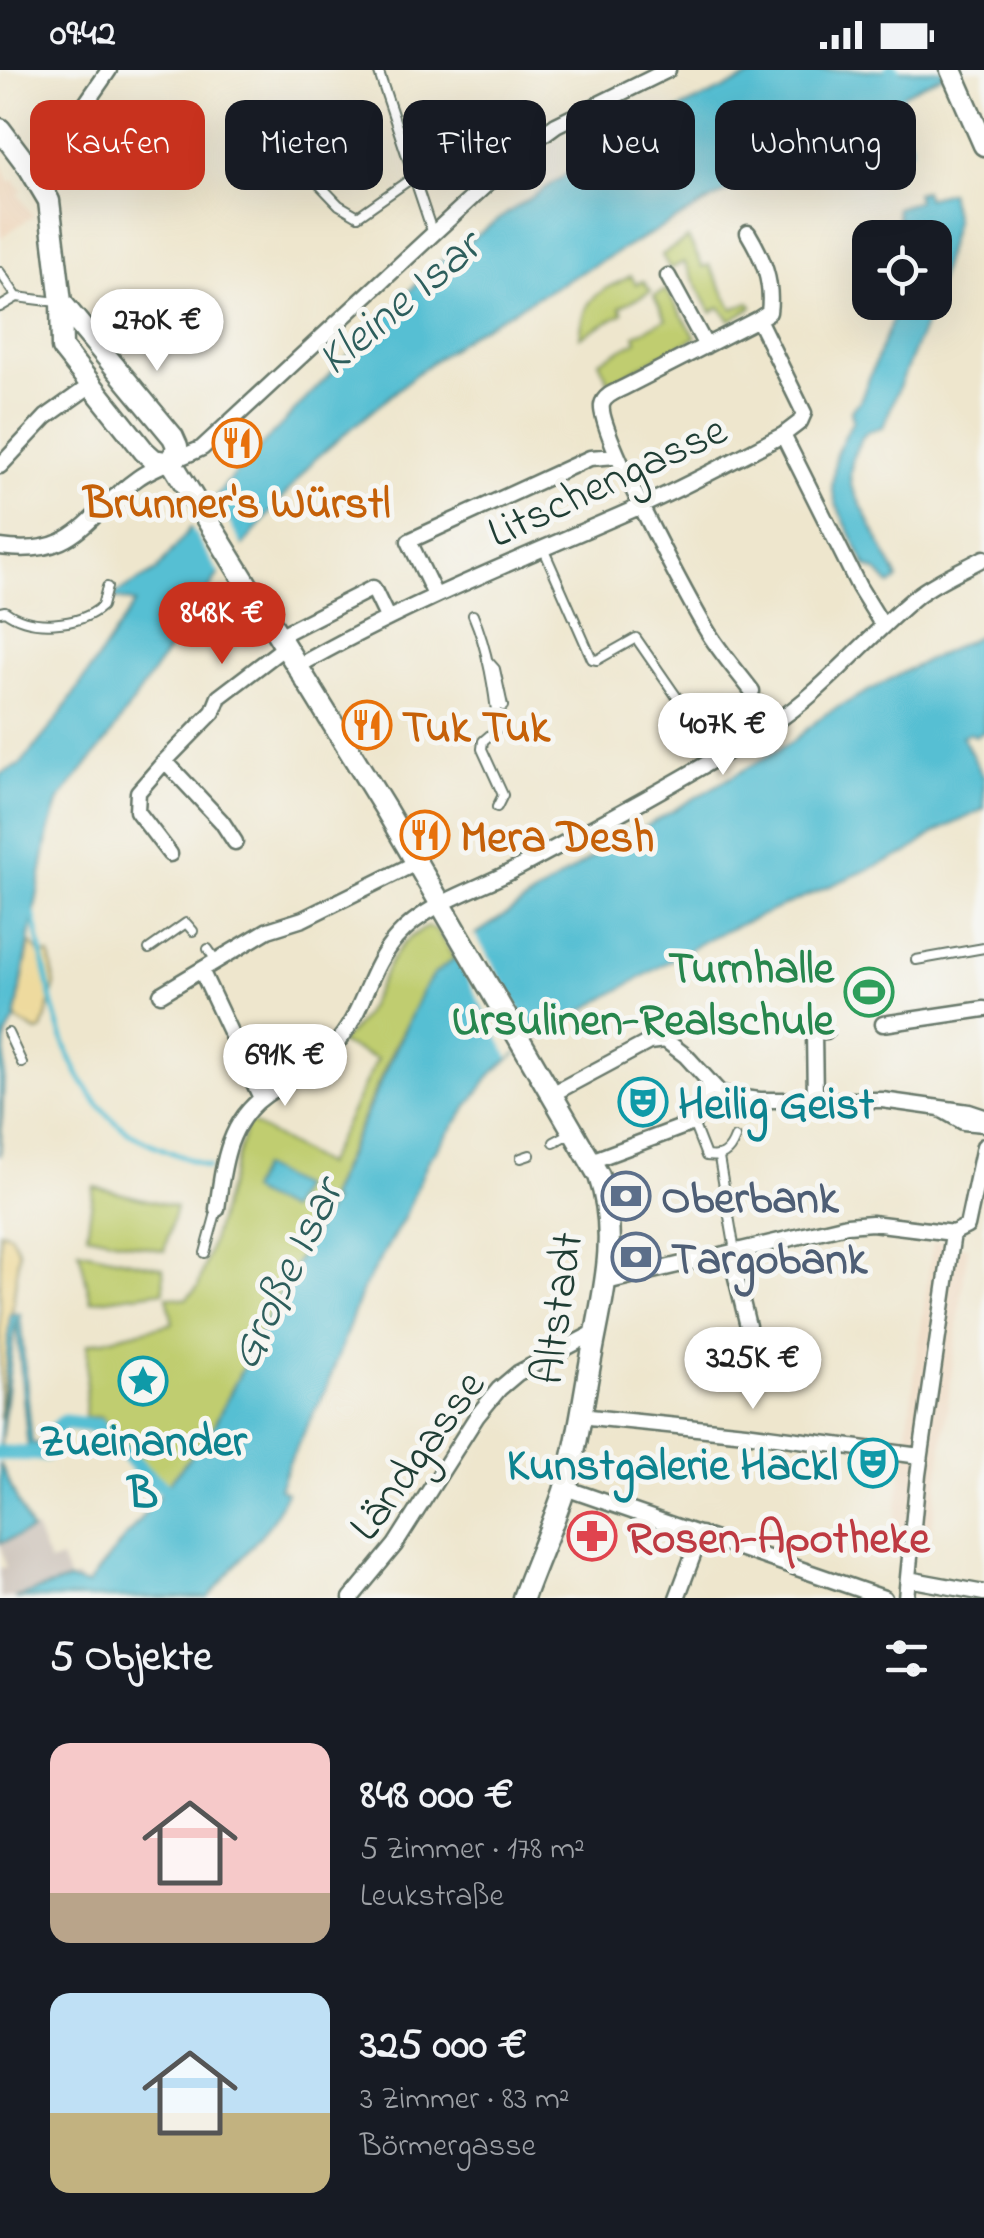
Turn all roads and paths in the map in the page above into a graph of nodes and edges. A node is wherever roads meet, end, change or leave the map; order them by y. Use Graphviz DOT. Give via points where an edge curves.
graph roads {
  1 [pos="108,70"];
  2 [pos="378,70"];
  3 [pos="668,70"];
  4 [pos="955,79"];
  5 [pos="88,100"];
  6 [pos="0,129"];
  7 [pos="984,145"];
  8 [pos="403,149"];
  9 [pos="30,168"];
  10 [pos="403,184"];
  11 [pos="43,190"];
  12 [pos="325,190"];
  13 [pos="416,190"];
  14 [pos="748,233"];
  15 [pos="433,234"];
  16 [pos="0,272"];
  17 [pos="668,276"];
  18 [pos="17,297"];
  19 [pos="62,302"];
  20 [pos="0,308"];
  21 [pos="758,319"];
  22 [pos="79,324"];
  23 [pos="60,337"];
  24 [pos="706,346"];
  25 [pos="91,385"];
  26 [pos="783,435"];
  27 [pos="617,456"];
  28 [pos="172,463"];
  29 [pos="0,466"];
  30 [pos="643,506"];
  31 [pos="0,547"];
  32 [pos="543,548"];
  33 [pos="984,558"];
  34 [pos="104,589"];
  35 [pos="435,595"];
  36 [pos="0,612"];
  37 [pos="473,615"];
  38 [pos="387,617"];
  39 [pos="884,626"];
  40 [pos="282,641"];
  41 [pos="487,660"];
  42 [pos="298,666"];
  43 [pos="752,691"];
  44 [pos="503,706"];
  45 [pos="683,706"];
  46 [pos="165,762"];
  47 [pos="496,807"];
  48 [pos="235,842"];
  49 [pos="170,854"];
  50 [pos="416,863"];
  51 [pos="441,904"];
  52 [pos="194,931"];
  53 [pos="149,948"];
  54 [pos="984,948"];
  55 [pos="916,960"];
  56 [pos="201,970"];
  57 [pos="161,994"];
  58 [pos="984,1009"];
  59 [pos="883,1024"];
  60 [pos="826,1030"];
  61 [pos="8,1033"];
  62 [pos="22,1063"];
  63 [pos="710,1083"];
  64 [pos="552,1094"];
  65 [pos="261,1098"];
  66 [pos="815,1100"];
  67 [pos="984,1121"];
  68 [pos="694,1122"];
  69 [pos="735,1138"];
  70 [pos="984,1146"];
  71 [pos="718,1158"];
  72 [pos="591,1161"];
  73 [pos="217,1209"];
  74 [pos="953,1233"];
  75 [pos="733,1252"];
  76 [pos="206,1253"];
  77 [pos="606,1282"];
  78 [pos="596,1332"];
  79 [pos="746,1378"];
  80 [pos="580,1416"];
  81 [pos="920,1456"];
  82 [pos="564,1488"];
  83 [pos="701,1534"];
  84 [pos="908,1578"];
  85 [pos="984,1593"];
  86 [pos="351,1598"];
  87 [pos="523,1598"];
  88 [pos="676,1598"];
  89 [pos="884,1598"];
  90 [pos="906,1598"];
  1 -- 5 [label="street"];
  2 -- 8 [label="lane"];
  3 -- 15 [label="street" via="556,125"];
  4 -- 7 [label="street"];
  6 -- 9 [label="street"];
  10 -- 12 [label="lane" via="358,216"];
  11 -- 19 [label="street"];
  13 -- 15 [label="lane"];
  14 -- 21 [label="street" via="771,294 769,312"];
  15 -- 28 [label="street" via="232,424"];
  16 -- 18 [label="lane"];
  17 -- 24 [label="street"];
  18 -- 19 [label="lane"];
  18 -- 20 [label="lane"];
  19 -- 22 [label="street"];
  19 -- 23 [label="street"];
  21 -- 24 [label="street"];
  21 -- 26 [label="street" via="804,413"];
  22 -- 23 [label="street"];
  22 -- 28 [label="street" via="173,437"];
  23 -- 25 [label="street"];
  24 -- 27 [label="street" via="605,398 602,415"];
  25 -- 28 [label="street" via="149,457"];
  25 -- 29 [label="street" via="46,417"];
  26 -- 30 [label="street, Litschengasse"];
  26 -- 39 [label="street"];
  27 -- 30 [label="street"];
  27 -- 35 [label="street" via="590,458 409,542"];
  28 -- 31 [label="street" via="140,476 49,548"];
  28 -- 40 [label="street, Altstadt"];
  30 -- 32 [label="street, Litschengasse"];
  30 -- 43 [label="street" via="707,630"];
  32 -- 35 [label="street, Litschengasse"];
  32 -- 45 [label="lane" via="592,659 636,638"];
  33 -- 39 [label="street" via="932,585"];
  34 -- 36 [label="lane" via="102,606 88,618 20,622"];
  35 -- 38 [label="street, Litschengasse"];
  37 -- 41 [label="lane, Litschengasse"];
  38 -- 40 [label="street" via="373,588"];
  38 -- 42 [label="street, Litschengasse"];
  39 -- 51 [label="street" via="838,672 771,718 559,846"];
  40 -- 42 [label="street, Altstadt"];
  40 -- 46 [label="street" via="220,697"];
  41 -- 44 [label="lane"];
  41 -- 47 [label="lane, Litschengasse" via="498,728 482,749 502,788"];
  42 -- 50 [label="street, Altstadt"];
  46 -- 48 [label="street"];
  46 -- 49 [label="street" via="138,792 137,811"];
  50 -- 51 [label="street, Altstadt"];
  50 -- 56 [label="street" via="212,954"];
  51 -- 64 [label="street, Altstadt"];
  51 -- 65 [label="street" via="396,937 336,1044"];
  52 -- 53 [label="lane" via="186,923"];
  54 -- 55 [label="lane"];
  56 -- 57 [label="street"];
  56 -- 65 [label="street"];
  58 -- 59 [label="street"];
  60 -- 66 [label="street" via="814,1032"];
  61 -- 62 [label="lane"];
  63 -- 64 [label="street" via="665,1040 649,1042"];
  63 -- 66 [label="street" via="734,1097"];
  63 -- 68 [label="street"];
  64 -- 72 [label="street, Altstadt" via="564,1137"];
  65 -- 73 [label="street" via="226,1150"];
  66 -- 67 [label="street" via="882,1100 942,1110 963,1122"];
  68 -- 71 [label="lane" via="702,1152"];
  68 -- 72 [label="street"];
  69 -- 71 [label="lane"];
  70 -- 74 [label="street" via="967,1226"];
  71 -- 75 [label="lane"];
  72 -- 77 [label="street, Altstadt" via="608,1208"];
  73 -- 76 [label="lane"];
  74 -- 75 [label="street" via="872,1222"];
  74 -- 81 [label="street"];
  75 -- 77 [label="street"];
  75 -- 79 [label="street" via="748,1326"];
  77 -- 78 [label="street, Altstadt"];
  78 -- 80 [label="street, Altstadt"];
  78 -- 86 [label="street, Ländgasse" via="499,1389 396,1545"];
  80 -- 81 [label="street"];
  80 -- 82 [label="street, Altstadt"];
  81 -- 84 [label="street"];
  82 -- 83 [label="street"];
  82 -- 87 [label="street, Altstadt"];
  83 -- 88 [label="street"];
  83 -- 89 [label="street"];
  84 -- 85 [label="street"];
  84 -- 90 [label="street"];
}
